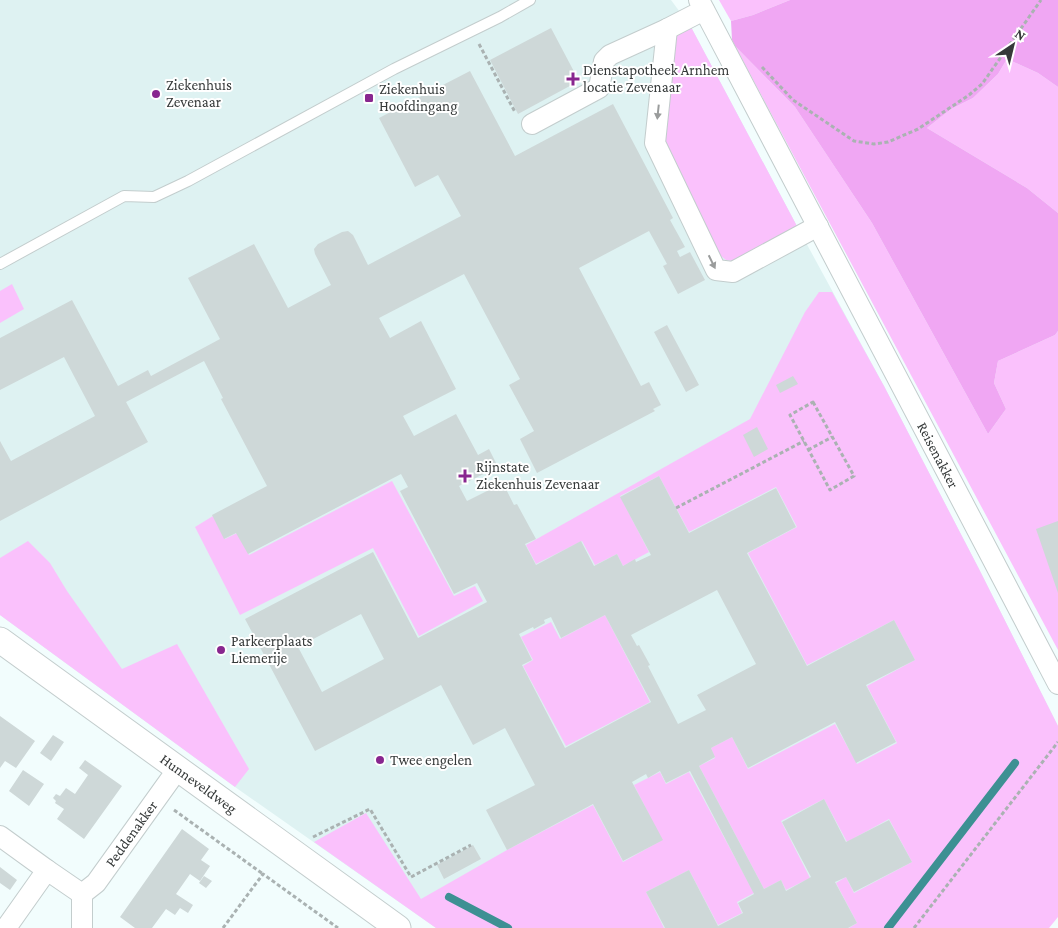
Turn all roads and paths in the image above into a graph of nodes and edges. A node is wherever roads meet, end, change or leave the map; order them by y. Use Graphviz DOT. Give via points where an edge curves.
graph roads {
  1 [pos="530,0"];
  2 [pos="1041,0"];
  3 [pos="702,5"];
  4 [pos="667,29"];
  5 [pos="472,31"];
  6 [pos="759,65"];
  7 [pos="532,124"];
  8 [pos="818,226"];
  9 [pos="0,264"];
  10 [pos="832,437"];
  11 [pos="804,441"];
  12 [pos="808,450"];
  13 [pos="676,508"];
  14 [pos="0,640"];
  15 [pos="1058,684"];
  16 [pos="1058,742"];
  17 [pos="177,770"];
  18 [pos="156,798"];
  19 [pos="0,836"];
  20 [pos="471,845"];
  21 [pos="290,849"];
  22 [pos="47,870"];
  23 [pos="263,874"];
  24 [pos="82,894"];
  25 [pos="6,928"];
  26 [pos="82,928"];
  27 [pos="223,928"];
  28 [pos="338,928"];
  29 [pos="398,928"];
  30 [pos="914,928"];
  1 -- 5 [label="lane"];
  2 -- 6 [label="path" via="982,84 918,129 888,142 854,141 793,100"];
  3 -- 4 [label="street"];
  3 -- 8 [label="street, Reisenakker"];
  4 -- 7 [label="street" via="610,55 604,61 600,88"];
  4 -- 8 [label="street, one-way" via="655,143 716,270 733,272"];
  5 -- 7 [label="path" via="524,128"];
  5 -- 9 [label="lane" via="394,69 188,181 154,197 124,196"];
  8 -- 15 [label="street, Reisenakker"];
  10 -- 11 [label="path" via="813,402 790,414"];
  10 -- 12 [label="path"];
  10 -- 12 [label="path" via="854,476 830,490"];
  11 -- 12 [label="path"];
  11 -- 13 [label="path"];
  14 -- 17 [label="street, Hunneveldweg"];
  16 -- 30 [label="path"];
  17 -- 18 [label="street, Peddenakker"];
  17 -- 21 [label="street, Hunneveldweg"];
  18 -- 23 [label="path"];
  18 -- 24 [label="street, Peddenakker" via="96,883"];
  19 -- 22 [label="street"];
  20 -- 21 [label="path" via="411,877 370,809"];
  21 -- 29 [label="street, Hunneveldweg"];
  22 -- 24 [label="street"];
  22 -- 25 [label="street"];
  23 -- 27 [label="path"];
  23 -- 28 [label="path"];
  24 -- 26 [label="street"];
}
